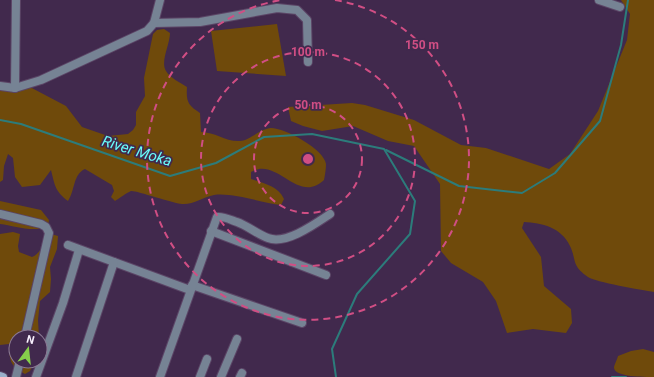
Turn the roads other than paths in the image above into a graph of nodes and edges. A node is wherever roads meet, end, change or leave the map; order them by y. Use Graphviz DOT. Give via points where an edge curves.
graph roads {
  1 [pos="16,0"];
  2 [pos="160,0"];
  3 [pos="598,0"];
  4 [pos="620,7"];
  5 [pos="154,23"];
  6 [pos="308,62"];
  7 [pos="0,86"];
  8 [pos="15,88"];
  9 [pos="0,214"];
  10 [pos="330,214"];
  11 [pos="211,231"];
  12 [pos="68,245"];
  13 [pos="79,250"];
  14 [pos="114,262"];
  15 [pos="326,275"];
  16 [pos="191,287"];
  17 [pos="302,323"];
  18 [pos="27,329"];
  19 [pos="237,339"];
  20 [pos="207,359"];
  21 [pos="0,376"];
  22 [pos="3,377"];
  23 [pos="36,377"];
  24 [pos="76,377"];
  25 [pos="160,377"];
  26 [pos="200,377"];
  27 [pos="222,377"];
  1 -- 8 [label="street"];
  2 -- 5 [label="street"];
  3 -- 4 [label="street"];
  5 -- 6 [label="street" via="200,22 277,8 297,10 307,20"];
  5 -- 8 [label="street" via="147,31 41,80"];
  7 -- 8 [label="street"];
  9 -- 18 [label="street" via="41,224 49,233"];
  10 -- 11 [label="street" via="280,240 268,238 219,216"];
  11 -- 15 [label="street"];
  11 -- 16 [label="street"];
  12 -- 13 [label="street"];
  13 -- 14 [label="street"];
  13 -- 23 [label="street"];
  14 -- 16 [label="street"];
  14 -- 24 [label="street"];
  16 -- 17 [label="street"];
  16 -- 25 [label="street"];
  19 -- 27 [label="street"];
  20 -- 26 [label="street"];
  21 -- 22 [label="main road"];
}
